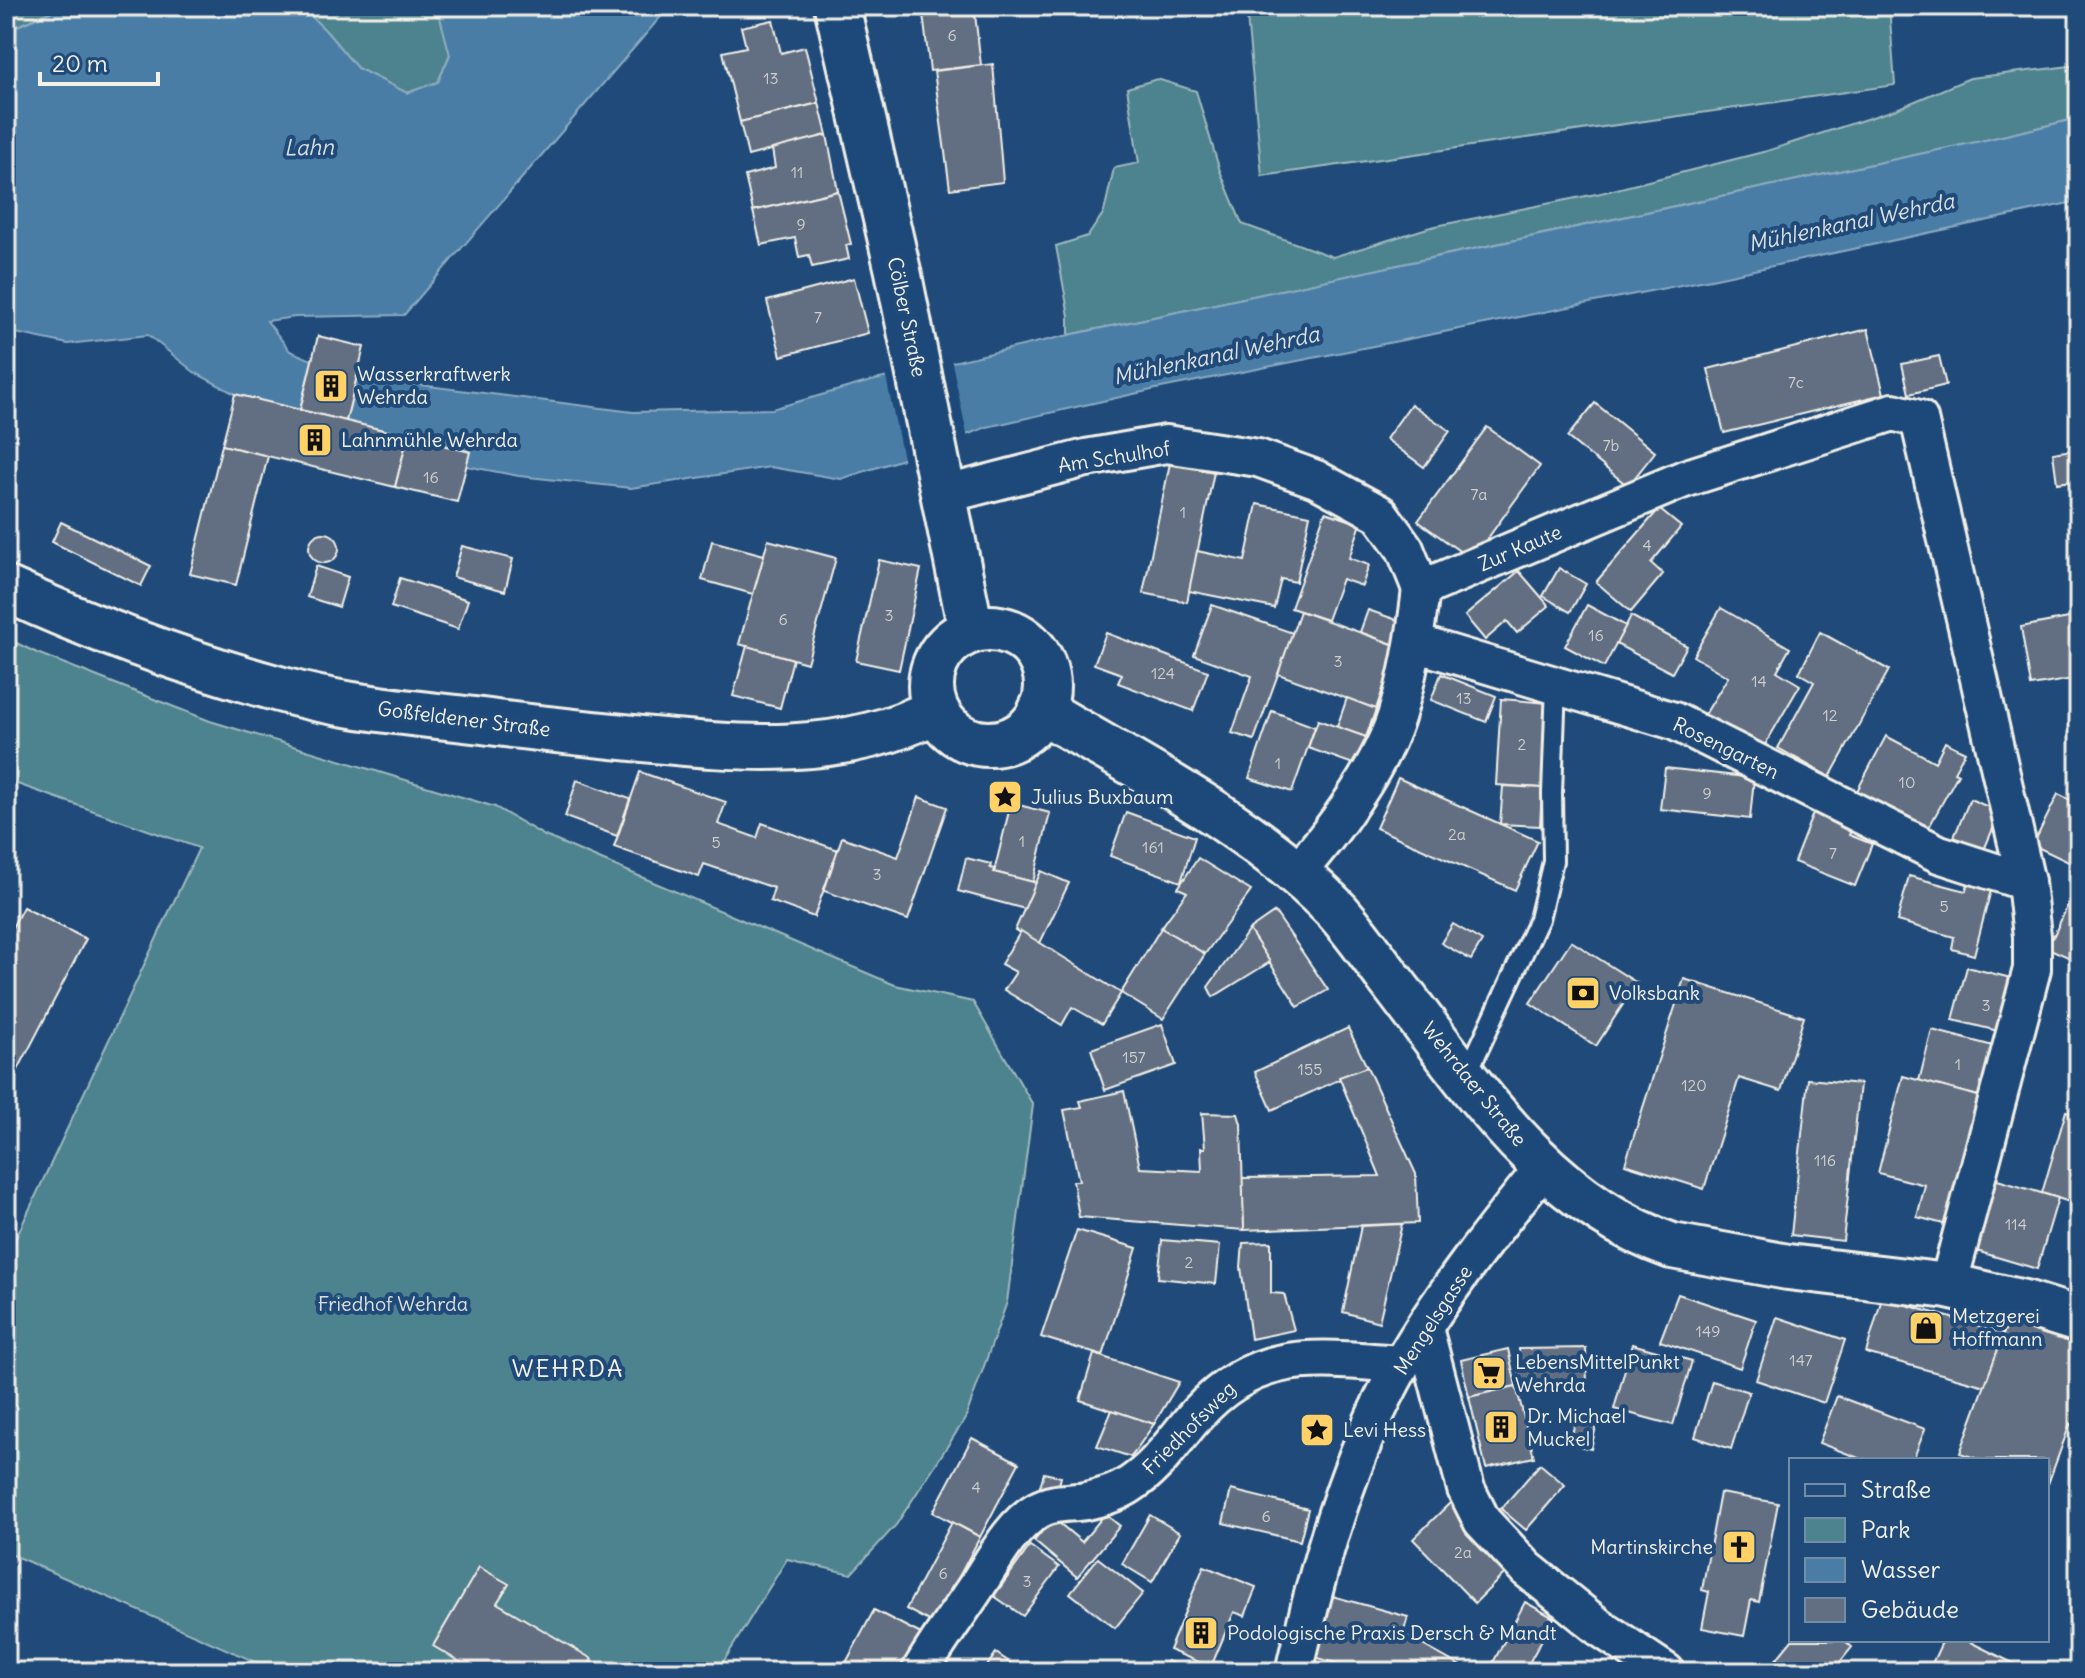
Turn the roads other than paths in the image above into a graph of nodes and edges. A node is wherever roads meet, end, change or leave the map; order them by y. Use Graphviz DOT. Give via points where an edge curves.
graph roads {
  1 [pos="837,6"];
  2 [pos="940,479"];
  3 [pos="6,589"];
  4 [pos="1421,589"];
  5 [pos="971,630"];
  6 [pos="1415,643"];
  7 [pos="1556,684"];
  8 [pos="936,710"];
  9 [pos="1041,710"];
  10 [pos="1296,873"];
  11 [pos="2026,882"];
  12 [pos="1465,1078"];
  13 [pos="1545,1166"];
  14 [pos="1948,1286"];
  15 [pos="2079,1320"];
  16 [pos="1424,1328"];
  17 [pos="1401,1364"];
  18 [pos="920,1672"];
  19 [pos="1294,1672"];
  20 [pos="1666,1672"];
  1 -- 2 [label="main road, Cölber Straße"];
  2 -- 4 [label="street, Am Schulhof" via="1166,444 1258,458 1316,479 1380,514 1405,549"];
  2 -- 5 [label="main road, Cölber Straße"];
  3 -- 8 [label="main road, Goßfeldener Straße" via="197,663 281,690 357,706 701,745 782,748 842,742"];
  4 -- 6 [label="street"];
  4 -- 11 [label="street, Zur Kaute" via="1684,479 1893,412 1919,419"];
  5 -- 8 [label="main road" via="957,637 936,661 931,685"];
  5 -- 9 [label="main road" via="1010,631 1038,654 1047,691"];
  6 -- 7 [label="street, Rosengarten"];
  6 -- 10 [label="street" via="1395,720 1364,784"];
  7 -- 11 [label="street, Rosengarten" via="1674,721 1939,854"];
  7 -- 12 [label="lane" via="1553,861 1539,919"];
  8 -- 9 [label="main road" via="960,737 992,744 1019,736"];
  9 -- 10 [label="main road, Wehrdaer Straße" via="1213,812"];
  10 -- 12 [label="main road, Wehrdaer Straße" via="1337,911"];
  11 -- 14 [label="street" via="2032,969"];
  12 -- 13 [label="main road, Wehrdaer Straße"];
  13 -- 14 [label="main road, Wehrdaer Straße" via="1606,1214 1672,1246 1788,1267"];
  13 -- 16 [label="street, Mengelsgasse"];
  14 -- 15 [label="main road, Wehrdaer Straße"];
  16 -- 17 [label="street, Mengelsgasse"];
  16 -- 20 [label="street" via="1466,1489 1482,1521 1527,1569"];
  17 -- 18 [label="street, Friedhofsweg" via="1285,1362 1236,1379 1207,1403 1161,1460 1129,1486 1083,1502 1053,1503 1012,1533"];
  17 -- 19 [label="street, Mengelsgasse" via="1350,1475"];
}
